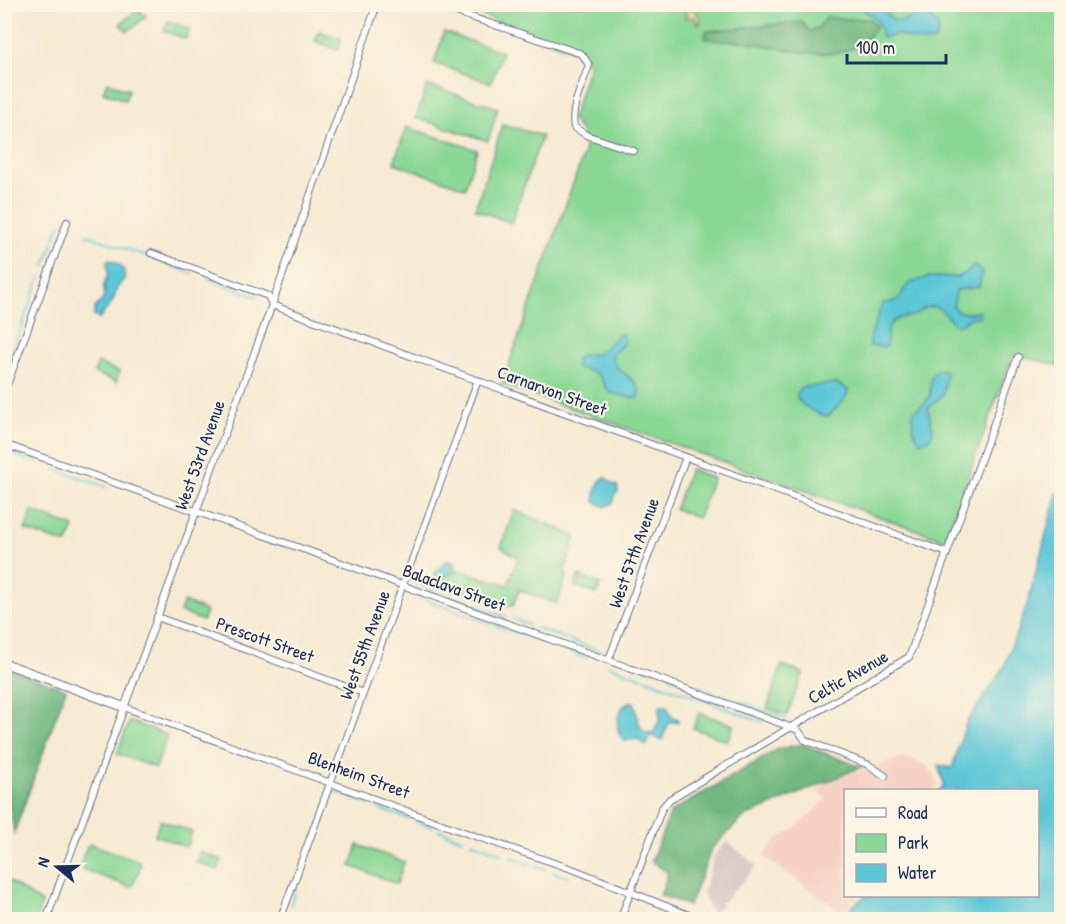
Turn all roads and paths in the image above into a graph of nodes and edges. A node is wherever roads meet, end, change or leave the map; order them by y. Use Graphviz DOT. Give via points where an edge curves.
graph roads {
  1 [pos="376,4"];
  2 [pos="432,4"];
  3 [pos="634,151"];
  4 [pos="67,222"];
  5 [pos="151,253"];
  6 [pos="272,305"];
  7 [pos="1018,357"];
  8 [pos="478,380"];
  9 [pos="4,393"];
  10 [pos="4,444"];
  11 [pos="686,457"];
  12 [pos="195,512"];
  13 [pos="947,553"];
  14 [pos="403,585"];
  15 [pos="157,617"];
  16 [pos="609,659"];
  17 [pos="4,663"];
  18 [pos="363,693"];
  19 [pos="124,707"];
  20 [pos="791,727"];
  21 [pos="885,776"];
  22 [pos="330,783"];
  23 [pos="632,891"];
  24 [pos="52,917"];
  25 [pos="280,920"];
  26 [pos="620,920"];
  27 [pos="701,920"];
  1 -- 6 [label="street, West 53rd Avenue"];
  2 -- 3 [label="street" via="582,54 589,65 574,109 574,127"];
  4 -- 9 [label="street"];
  5 -- 6 [label="street, Carnarvon Street" via="268,296"];
  6 -- 8 [label="street, Carnarvon Street"];
  6 -- 12 [label="street, West 53rd Avenue"];
  7 -- 13 [label="street, Celtic Avenue"];
  8 -- 11 [label="street, Carnarvon Street"];
  8 -- 14 [label="street, West 55th Avenue"];
  10 -- 12 [label="street, Balaclava Street"];
  11 -- 13 [label="street, Carnarvon Street"];
  11 -- 16 [label="street, West 57th Avenue"];
  12 -- 14 [label="street, Balaclava Street"];
  12 -- 15 [label="street, West 53rd Avenue"];
  13 -- 20 [label="street, Celtic Avenue" via="909,657"];
  14 -- 16 [label="street, Balaclava Street"];
  14 -- 18 [label="street, West 55th Avenue"];
  15 -- 18 [label="street, Prescott Street"];
  15 -- 19 [label="street, West 53rd Avenue"];
  16 -- 20 [label="street, Balaclava Street"];
  17 -- 19 [label="street, Blenheim Street"];
  18 -- 22 [label="street, West 55th Avenue"];
  19 -- 22 [label="street, Blenheim Street"];
  19 -- 24 [label="street, West 53rd Avenue"];
  20 -- 21 [label="street, Balaclava Street" via="805,741 868,765"];
  20 -- 23 [label="street, Celtic Avenue" via="670,799 662,808"];
  22 -- 23 [label="street, Blenheim Street"];
  22 -- 25 [label="street, West 55th Avenue"];
  23 -- 26 [label="street, Celtic Avenue"];
  23 -- 27 [label="street, Blenheim Street"];
}
